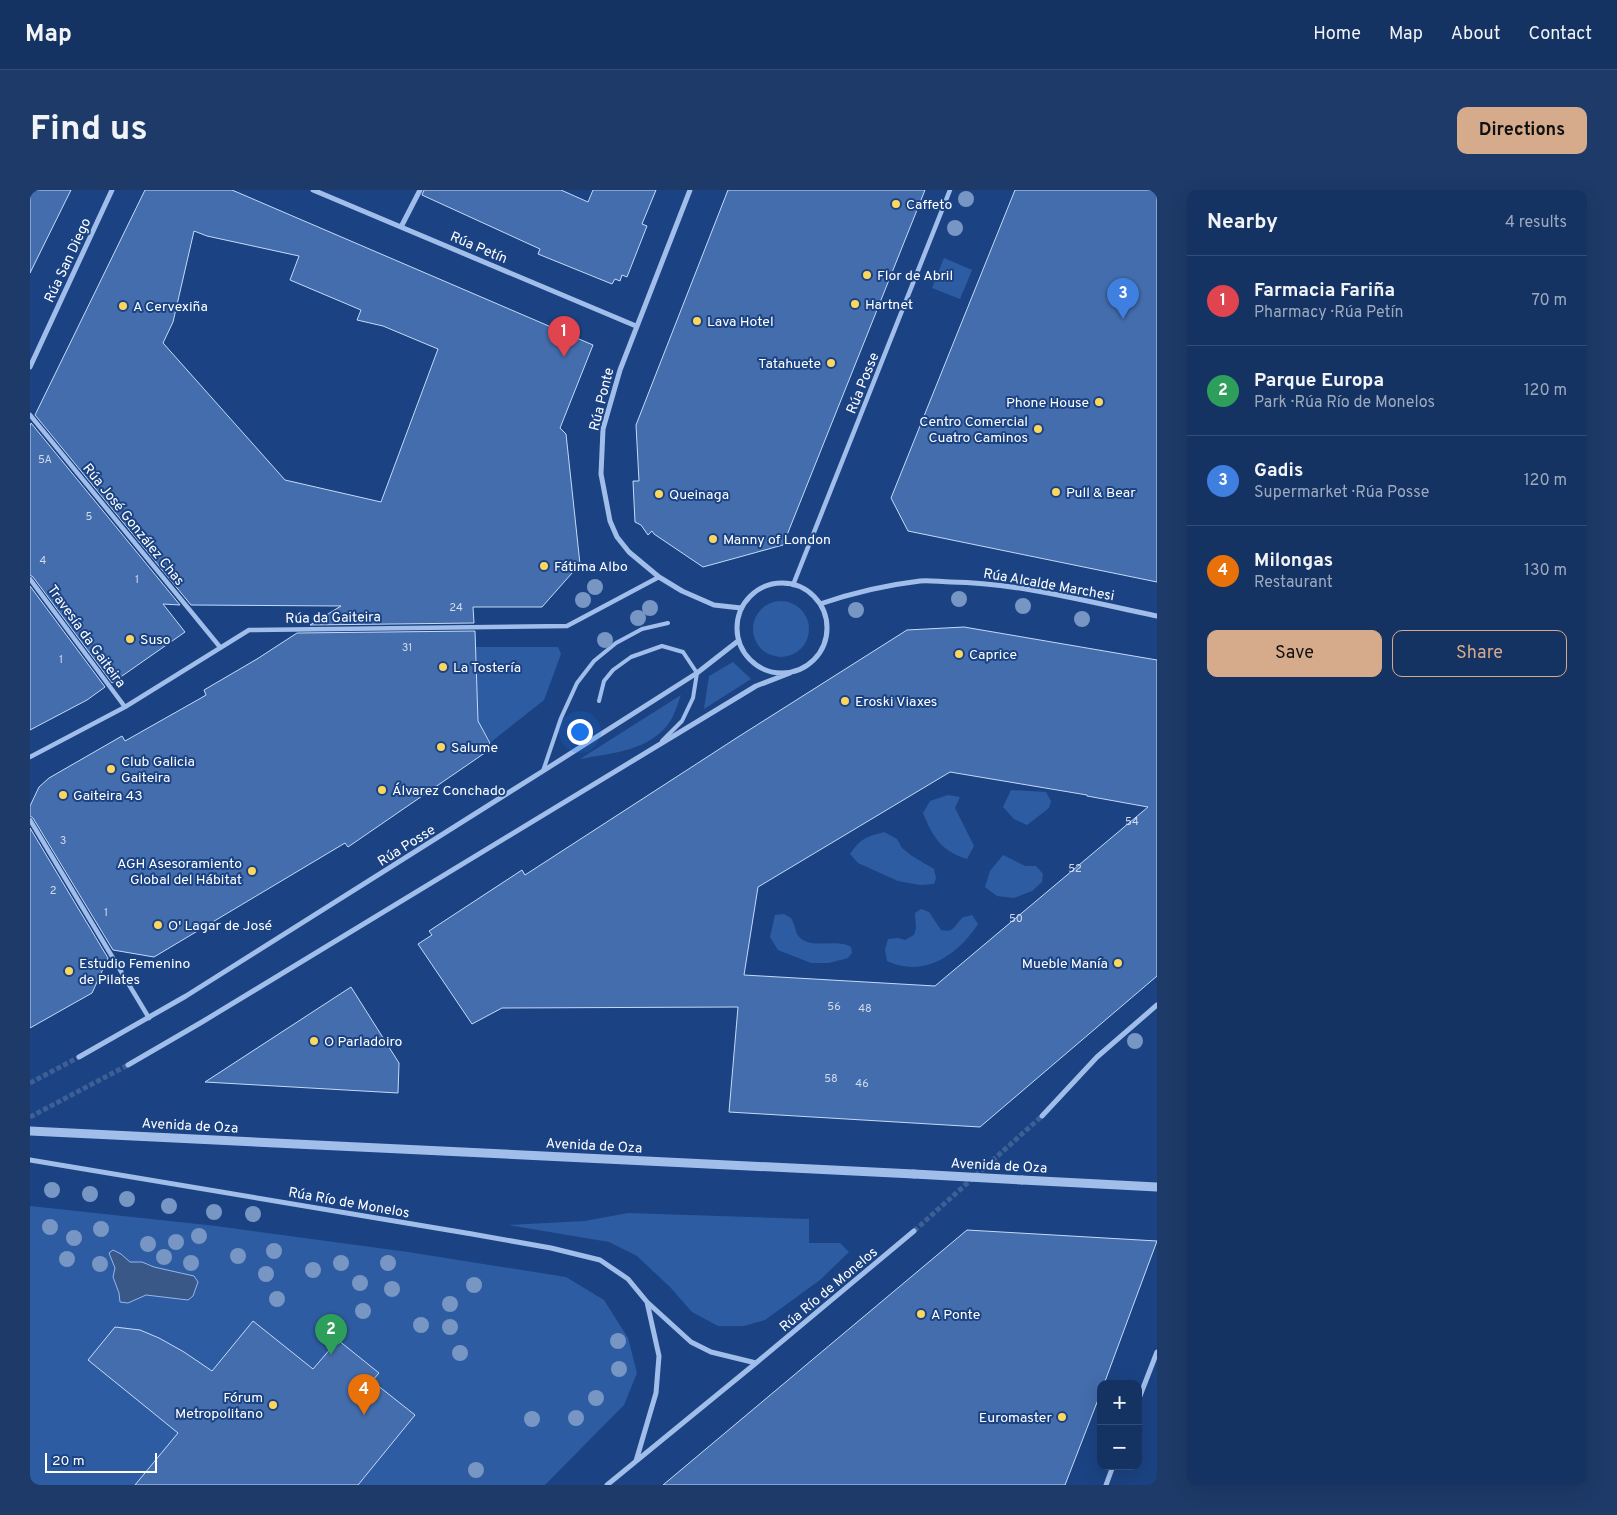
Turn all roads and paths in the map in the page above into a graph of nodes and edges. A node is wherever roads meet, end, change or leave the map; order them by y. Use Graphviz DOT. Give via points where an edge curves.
graph roads {
  1 [pos="112,190"];
  2 [pos="313,190"];
  3 [pos="420,190"];
  4 [pos="690,190"];
  5 [pos="950,190"];
  6 [pos="401,227"];
  7 [pos="636,326"];
  8 [pos="30,367"];
  9 [pos="30,415"];
  10 [pos="659,577"];
  11 [pos="30,578"];
  12 [pos="793,585"];
  13 [pos="820,604"];
  14 [pos="741,608"];
  15 [pos="1157,616"];
  16 [pos="668,622"];
  17 [pos="738,641"];
  18 [pos="220,647"];
  19 [pos="697,673"];
  20 [pos="790,673"];
  21 [pos="599,701"];
  22 [pos="125,707"];
  23 [pos="656,747"];
  24 [pos="30,757"];
  25 [pos="544,771"];
  26 [pos="30,820"];
  27 [pos="1157,1005"];
  28 [pos="149,1018"];
  29 [pos="79,1057"];
  30 [pos="128,1065"];
  31 [pos="1042,1116"];
  32 [pos="30,1131"];
  33 [pos="30,1160"];
  34 [pos="1157,1187"];
  35 [pos="914,1231"];
  36 [pos="647,1302"];
  37 [pos="1157,1352"];
  38 [pos="756,1364"];
  39 [pos="1142,1391"];
  40 [pos="636,1462"];
  41 [pos="1112,1470"];
  42 [pos="607,1485"];
  43 [pos="1106,1485"];
  1 -- 8 [label="street, Rúa San Diego"];
  2 -- 6 [label="street, Rúa Petín"];
  3 -- 6 [label="street"];
  4 -- 7 [label="street, Rúa Ponte"];
  5 -- 12 [label="street, Rúa Posse"];
  6 -- 7 [label="street, Rúa Petín"];
  7 -- 10 [label="street, Rúa Ponte" via="603,429 601,474 610,521 617,537 629,552"];
  9 -- 18 [label="street, Rúa José González Chas"];
  10 -- 14 [label="street, Rúa Ponte" via="714,605"];
  10 -- 18 [label="street, Rúa da Gaiteira" via="567,626 249,630"];
  11 -- 22 [label="street, Travesía da Gaiteira"];
  12 -- 13 [label="street" via="804,589"];
  12 -- 14 [label="street" via="769,585 748,598"];
  13 -- 15 [label="street, Rúa Alcalde Marchesi" via="870,590 921,581 973,582"];
  13 -- 20 [label="street" via="827,628 820,652 802,669"];
  14 -- 17 [label="street"];
  16 -- 25 [label="lane" via="642,629 616,643 594,661 577,683 561,718"];
  17 -- 19 [label="street, Rúa Posse"];
  17 -- 20 [label="street" via="752,663 764,670"];
  18 -- 22 [label="street, Rúa da Gaiteira"];
  19 -- 21 [label="lane" via="683,652 662,646 631,657 613,670 604,681"];
  19 -- 23 [label="lane" via="692,698 682,721"];
  19 -- 25 [label="street, Rúa Posse"];
  20 -- 23 [label="street" via="756,686"];
  22 -- 24 [label="street, Rúa da Gaiteira"];
  23 -- 30 [label="street"];
  25 -- 28 [label="street, Rúa Posse"];
  26 -- 28 [label="street"];
  27 -- 31 [label="street" via="1097,1057"];
  28 -- 29 [label="street, Rúa Posse"];
  32 -- 34 [label="street, Avenida de Oza, bridge"];
  33 -- 36 [label="street, Rúa Río de Monelos" via="551,1248 600,1260 628,1279"];
  35 -- 38 [label="street, Rúa Río de Monelos"];
  36 -- 38 [label="street, Rúa Río de Monelos" via="691,1342 711,1352"];
  36 -- 40 [label="street, Rúa Río de Monelos" via="659,1356 656,1393"];
  37 -- 39 [label="street"];
  38 -- 40 [label="street, Rúa Río de Monelos"];
  40 -- 42 [label="street, Rúa Río de Monelos"];
  41 -- 43 [label="street"];
}
